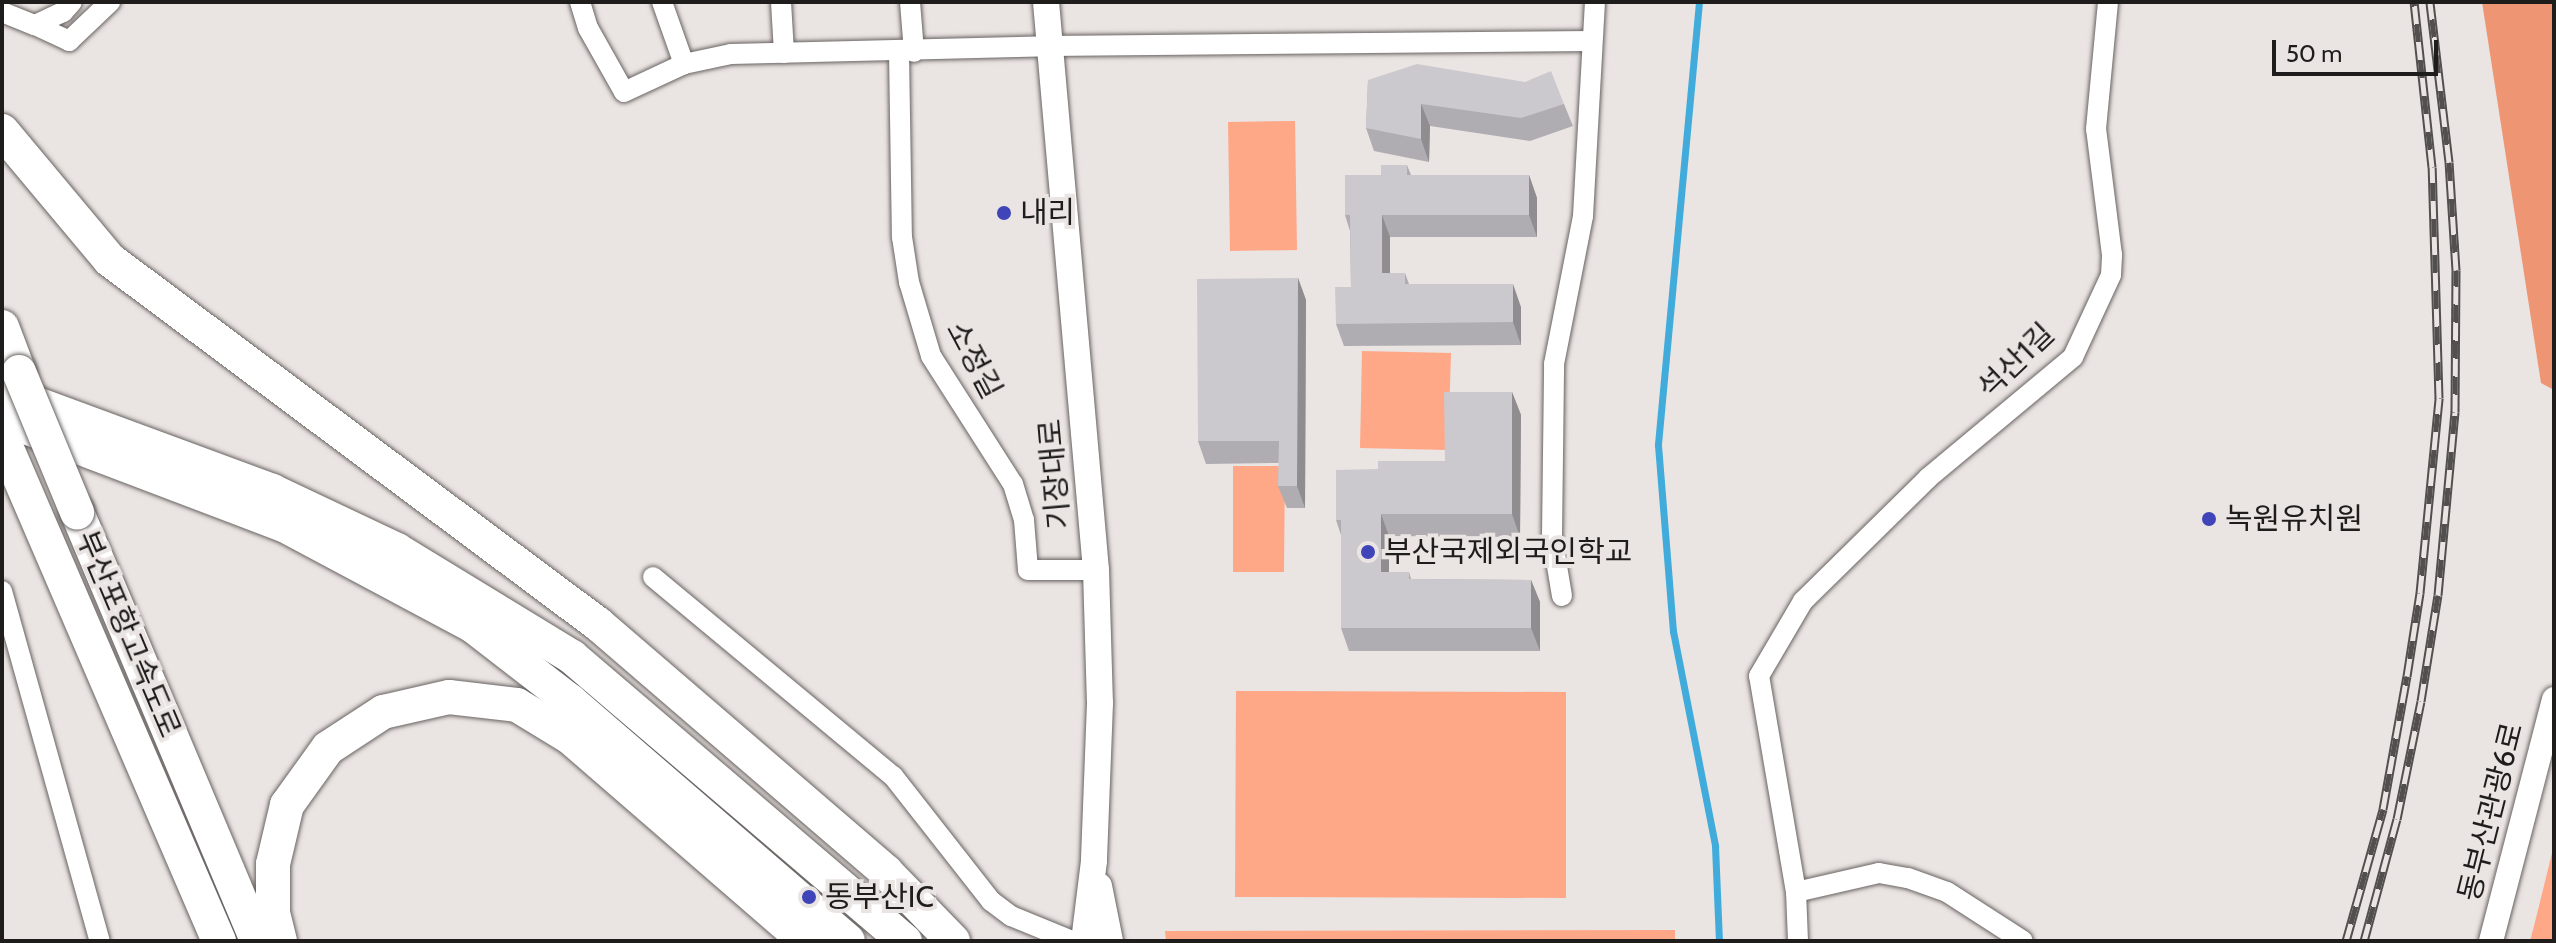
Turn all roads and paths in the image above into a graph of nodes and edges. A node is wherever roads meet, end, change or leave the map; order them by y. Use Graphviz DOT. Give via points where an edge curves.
graph roads {
  1 [pos="72,2"];
  2 [pos="110,2"];
  3 [pos="580,2"];
  4 [pos="662,2"];
  5 [pos="781,2"];
  6 [pos="910,2"];
  7 [pos="1046,2"];
  8 [pos="1595,2"];
  9 [pos="2108,2"];
  10 [pos="2,12"];
  11 [pos="35,25"];
  12 [pos="1591,41"];
  13 [pos="1048,46"];
  14 [pos="906,52"];
  15 [pos="784,53"];
  16 [pos="684,64"];
  17 [pos="2,131"];
  18 [pos="2,327"];
  19 [pos="11,381"];
  20 [pos="2,418"];
  21 [pos="7,449"];
  22 [pos="1096,570"];
  23 [pos="653,577"];
  24 [pos="2,591"];
  25 [pos="1562,596"];
  26 [pos="2554,699"];
  27 [pos="1094,861"];
  28 [pos="1796,892"];
  29 [pos="100,941"];
  30 [pos="219,941"];
  31 [pos="257,941"];
  32 [pos="280,941"];
  33 [pos="805,941"];
  34 [pos="848,941"];
  35 [pos="905,941"];
  36 [pos="953,941"];
  37 [pos="1072,941"];
  38 [pos="1084,941"];
  39 [pos="1110,941"];
  40 [pos="1798,941"];
  41 [pos="2023,941"];
  42 [pos="2491,941"];
  1 -- 11 [label="street"];
  2 -- 11 [label="street" via="69,41"];
  3 -- 16 [label="street" via="588,28 624,92"];
  4 -- 16 [label="street"];
  5 -- 15 [label="street"];
  6 -- 14 [label="street"];
  7 -- 13 [label="main road, 기장대로"];
  8 -- 12 [label="street"];
  9 -- 28 [label="street, 석산1길" via="2096,129 2111,275 2073,357 1928,478 1803,601 1759,676"];
  10 -- 11 [label="street"];
  12 -- 13 [label="street"];
  12 -- 25 [label="street" via="1583,216 1554,364 1552,536"];
  13 -- 14 [label="street"];
  13 -- 22 [label="main road, 기장대로"];
  14 -- 15 [label="street"];
  14 -- 22 [label="street, 소정길" via="902,237 931,356 1013,484 1024,520 1028,570"];
  15 -- 16 [label="street" via="731,54"];
  17 -- 36 [label="highway" via="110,260 598,624 886,872"];
  18 -- 19 [label="highway, 부산포항고속도로"];
  19 -- 31 [label="highway, 부산포항고속도로, bridge" via="77,512"];
  19 -- 35 [label="highway" via="397,550 572,657"];
  20 -- 34 [label="highway" via="284,525 473,626 570,701"];
  21 -- 30 [label="highway, 부산포항고속도로"];
  22 -- 27 [label="main road, 기장대로" via="1100,703"];
  23 -- 37 [label="street" via="893,776 991,901 1011,916"];
  24 -- 29 [label="street"];
  26 -- 42 [label="street, 동부산관광6로"];
  27 -- 38 [label="main road, 기장대로"];
  27 -- 39 [label="main road"];
  28 -- 40 [label="street"];
  28 -- 41 [label="street" via="1879,873 1908,878 1947,892"];
  32 -- 33 [label="highway" via="273,913 273,864 287,805 328,748 383,712 449,697 517,705 571,738"];
}
